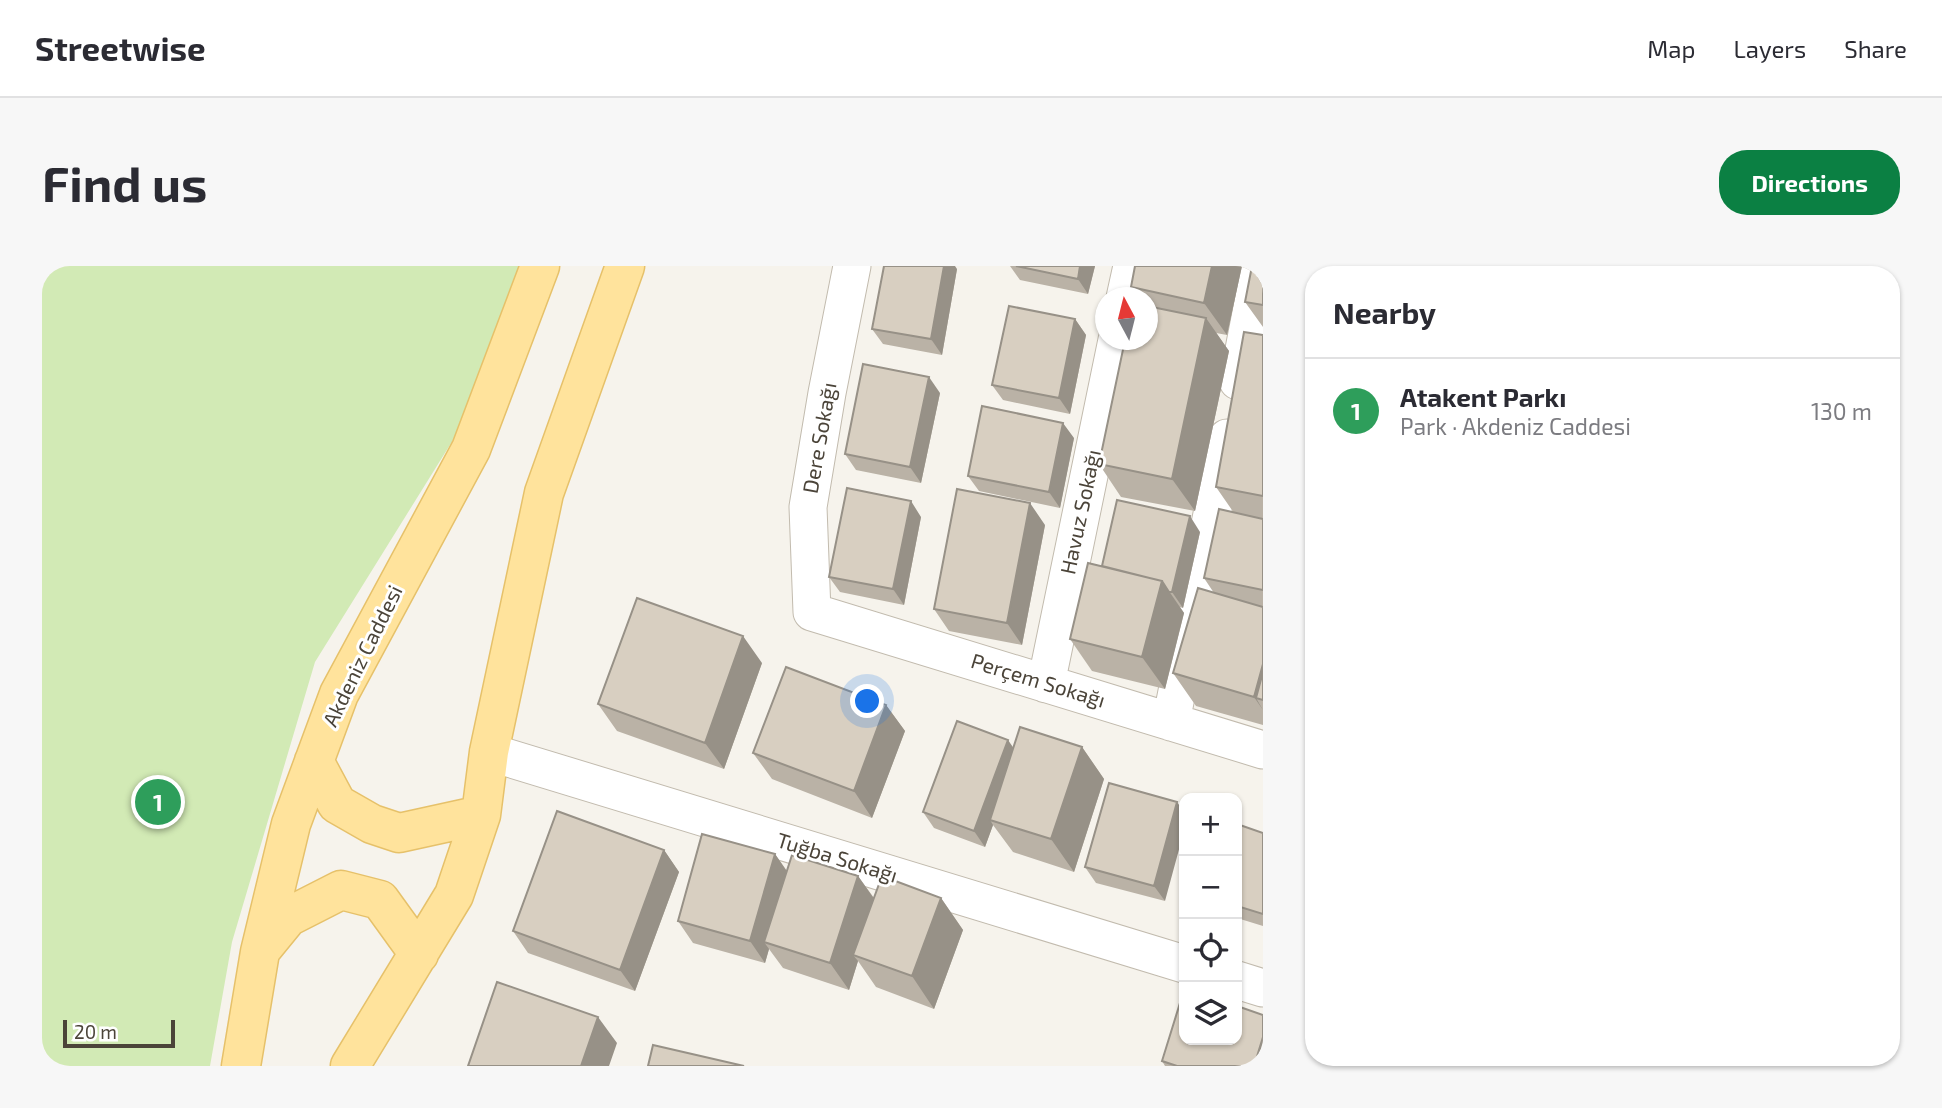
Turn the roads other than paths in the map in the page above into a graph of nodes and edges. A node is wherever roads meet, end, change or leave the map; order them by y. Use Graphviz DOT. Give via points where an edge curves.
graph roads {
  1 [pos="540,266"];
  2 [pos="625,266"];
  3 [pos="852,266"];
  4 [pos="1132,266"];
  5 [pos="1260,266"];
  6 [pos="1127,287"];
  7 [pos="1115,350"];
  8 [pos="812,612"];
  9 [pos="1046,684"];
  10 [pos="1171,722"];
  11 [pos="1263,750"];
  12 [pos="489,751"];
  13 [pos="314,761"];
  14 [pos="481,815"];
  15 [pos="260,952"];
  16 [pos="419,954"];
  17 [pos="1179,962"];
  18 [pos="1242,982"];
  19 [pos="1263,988"];
  20 [pos="241,1066"];
  21 [pos="350,1066"];
  1 -- 13 [label="main road, Akdeniz Caddesi" via="471,449 339,694"];
  2 -- 12 [label="main road" via="544,493"];
  3 -- 8 [label="street, Dere Sokağı" via="808,508"];
  4 -- 6 [label="street"];
  5 -- 10 [label="street"];
  7 -- 9 [label="street, Havuz Sokağı"];
  8 -- 9 [label="street, Perçem Sokağı"];
  9 -- 10 [label="street, Perçem Sokağı"];
  10 -- 11 [label="street, Perçem Sokağı"];
  12 -- 14 [label="main road"];
  12 -- 17 [label="street, Tuğba Sokağı"];
  13 -- 14 [label="main road" via="337,804 399,833"];
  13 -- 15 [label="main road, Akdeniz Caddesi" via="291,824"];
  14 -- 16 [label="main road" via="454,895"];
  15 -- 16 [label="main road" via="288,917 341,890 380,900"];
  15 -- 20 [label="main road, Akdeniz Caddesi"];
  16 -- 21 [label="main road"];
  18 -- 19 [label="street"];
}
